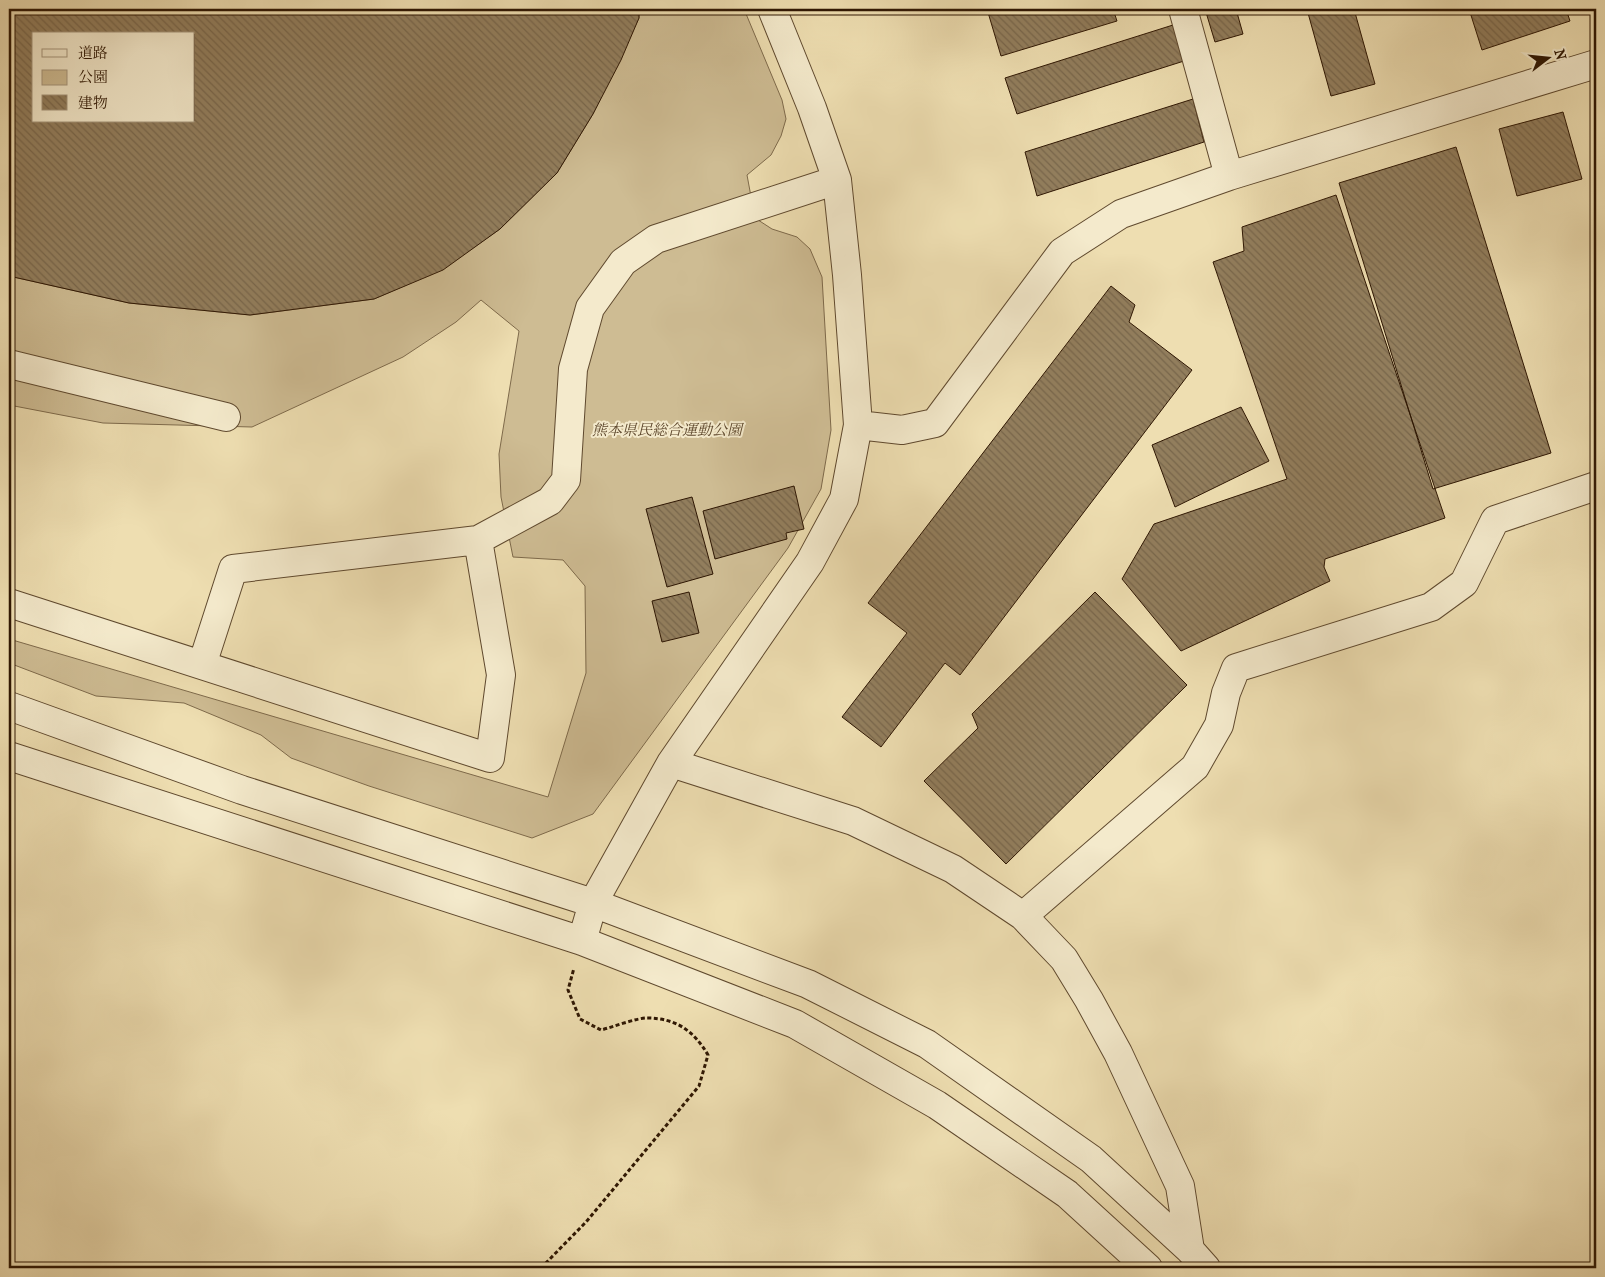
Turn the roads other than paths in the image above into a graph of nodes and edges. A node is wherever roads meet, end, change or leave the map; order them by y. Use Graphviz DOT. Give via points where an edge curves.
graph roads {
  1 [pos="772,9"];
  2 [pos="1183,9"];
  3 [pos="1596,64"];
  4 [pos="1229,176"];
  5 [pos="837,180"];
  6 [pos="9,364"];
  7 [pos="226,417"];
  8 [pos="858,425"];
  9 [pos="1596,486"];
  10 [pos="478,540"];
  11 [pos="9,603"];
  12 [pos="202,665"];
  13 [pos="9,706"];
  14 [pos="9,756"];
  15 [pos="671,764"];
  16 [pos="593,903"];
  17 [pos="1023,916"];
  18 [pos="582,941"];
  19 [pos="1198,1259"];
  20 [pos="1148,1268"];
  1 -- 5 [label="street"];
  2 -- 4 [label="street"];
  3 -- 4 [label="street"];
  4 -- 8 [label="street" via="1121,214 1062,252 935,423 902,430"];
  5 -- 8 [label="street"];
  5 -- 10 [label="street" via="656,239 623,262 590,308 573,369 566,480 550,501"];
  6 -- 7 [label="street"];
  8 -- 15 [label="street" via="844,499 814,554"];
  9 -- 17 [label="street" via="1495,520 1464,584 1430,607 1236,668 1219,725 1195,767"];
  10 -- 12 [label="street" via="233,569"];
  10 -- 12 [label="street" via="501,675 490,758"];
  11 -- 12 [label="street"];
  13 -- 16 [label="street" via="242,790"];
  14 -- 18 [label="street"];
  15 -- 16 [label="street"];
  15 -- 17 [label="street" via="854,821 953,868"];
  16 -- 18 [label="street"];
  16 -- 19 [label="street" via="808,984 926,1044 1090,1159"];
  17 -- 19 [label="street" via="1064,959 1118,1053 1180,1186"];
  18 -- 20 [label="street" via="795,1024 938,1105 1067,1194"];
}
